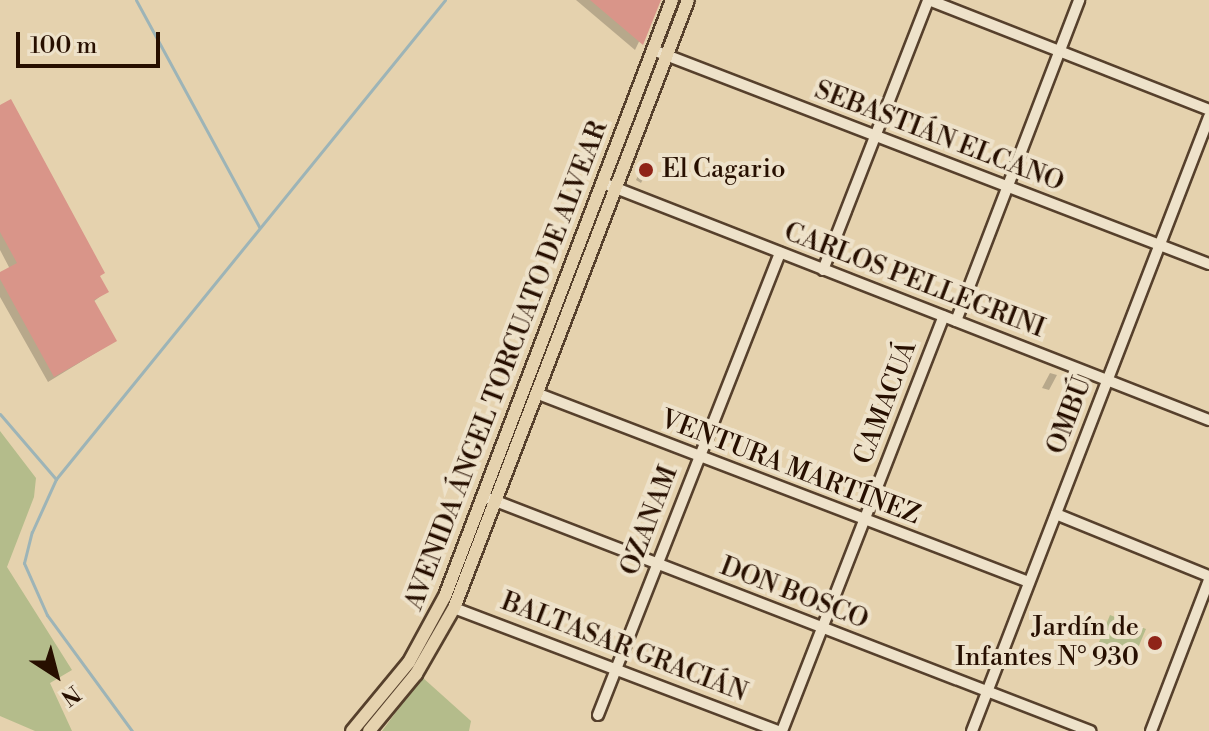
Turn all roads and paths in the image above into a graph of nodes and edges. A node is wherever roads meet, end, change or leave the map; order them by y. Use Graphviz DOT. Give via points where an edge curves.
graph roads {
  1 [pos="672,0"];
  2 [pos="688,0"];
  3 [pos="929,0"];
  4 [pos="1079,0"];
  5 [pos="653,50"];
  6 [pos="1059,53"];
  7 [pos="666,55"];
  8 [pos="1209,110"];
  9 [pos="1209,117"];
  10 [pos="877,135"];
  11 [pos="603,183"];
  12 [pos="1007,188"];
  13 [pos="616,189"];
  14 [pos="1158,244"];
  15 [pos="780,253"];
  16 [pos="1209,264"];
  17 [pos="823,270"];
  18 [pos="944,316"];
  19 [pos="956,321"];
  20 [pos="1107,380"];
  21 [pos="536,393"];
  22 [pos="1209,420"];
  23 [pos="698,458"];
  24 [pos="488,498"];
  25 [pos="1056,514"];
  26 [pos="863,521"];
  27 [pos="657,565"];
  28 [pos="1209,578"];
  29 [pos="1029,582"];
  30 [pos="454,608"];
  31 [pos="821,629"];
  32 [pos="617,668"];
  33 [pos="988,689"];
  34 [pos="598,715"];
  35 [pos="352,731"];
  36 [pos="369,731"];
  37 [pos="780,731"];
  38 [pos="972,731"];
  39 [pos="1090,731"];
  40 [pos="1151,731"];
  1 -- 5 [label="main road, AVENIDA ÁNGEL TORCUATO DE ALVEAR"];
  2 -- 7 [label="main road, AVENIDA ÁNGEL TORCUATO DE ALVEAR"];
  3 -- 6 [label="street"];
  3 -- 10 [label="street"];
  4 -- 6 [label="street"];
  5 -- 7 [label="street, SEBASTIÁN ELCANO"];
  5 -- 11 [label="main road, AVENIDA ÁNGEL TORCUATO DE ALVEAR"];
  6 -- 8 [label="street"];
  6 -- 12 [label="street"];
  7 -- 10 [label="street, SEBASTIÁN ELCANO"];
  7 -- 13 [label="main road, AVENIDA ÁNGEL TORCUATO DE ALVEAR"];
  9 -- 14 [label="street, OMBÚ"];
  10 -- 12 [label="street, SEBASTIÁN ELCANO"];
  10 -- 17 [label="street"];
  11 -- 13 [label="street, CARLOS PELLEGRINI"];
  11 -- 24 [label="main road, AVENIDA ÁNGEL TORCUATO DE ALVEAR"];
  12 -- 14 [label="street, SEBASTIÁN ELCANO"];
  12 -- 19 [label="street"];
  13 -- 15 [label="street, CARLOS PELLEGRINI"];
  13 -- 21 [label="main road, AVENIDA ÁNGEL TORCUATO DE ALVEAR"];
  14 -- 16 [label="street, SEBASTIÁN ELCANO"];
  14 -- 20 [label="street, OMBÚ"];
  15 -- 17 [label="street, CARLOS PELLEGRINI"];
  15 -- 23 [label="street, OZANAM"];
  17 -- 18 [label="street, CARLOS PELLEGRINI"];
  18 -- 19 [label="street, CARLOS PELLEGRINI"];
  18 -- 26 [label="street, CAMACUÁ"];
  19 -- 20 [label="street, CARLOS PELLEGRINI"];
  20 -- 22 [label="street, CARLOS PELLEGRINI"];
  20 -- 25 [label="street, OMBÚ"];
  21 -- 23 [label="street, VENTURA MARTÍNEZ"];
  21 -- 24 [label="main road, AVENIDA ÁNGEL TORCUATO DE ALVEAR"];
  23 -- 26 [label="street, VENTURA MARTÍNEZ"];
  23 -- 27 [label="street, OZANAM"];
  24 -- 27 [label="street, DON BOSCO"];
  24 -- 30 [label="main road, AVENIDA ÁNGEL TORCUATO DE ALVEAR"];
  24 -- 35 [label="main road, AVENIDA ÁNGEL TORCUATO DE ALVEAR" via="432,623 397,679"];
  25 -- 28 [label="street"];
  25 -- 29 [label="street, OMBÚ"];
  26 -- 29 [label="street, VENTURA MARTÍNEZ"];
  26 -- 31 [label="street, CAMACUÁ"];
  27 -- 31 [label="street, DON BOSCO"];
  27 -- 32 [label="street, OZANAM"];
  28 -- 40 [label="street"];
  29 -- 33 [label="street, OMBÚ"];
  30 -- 32 [label="street, BALTASAR GRACIÁN"];
  30 -- 36 [label="main road, AVENIDA ÁNGEL TORCUATO DE ALVEAR" via="416,674"];
  31 -- 33 [label="street, DON BOSCO"];
  31 -- 37 [label="street, CAMACUÁ"];
  32 -- 34 [label="street, OZANAM"];
  32 -- 37 [label="street, BALTASAR GRACIÁN"];
  33 -- 38 [label="street, OMBÚ"];
  33 -- 39 [label="street, DON BOSCO"];
}
